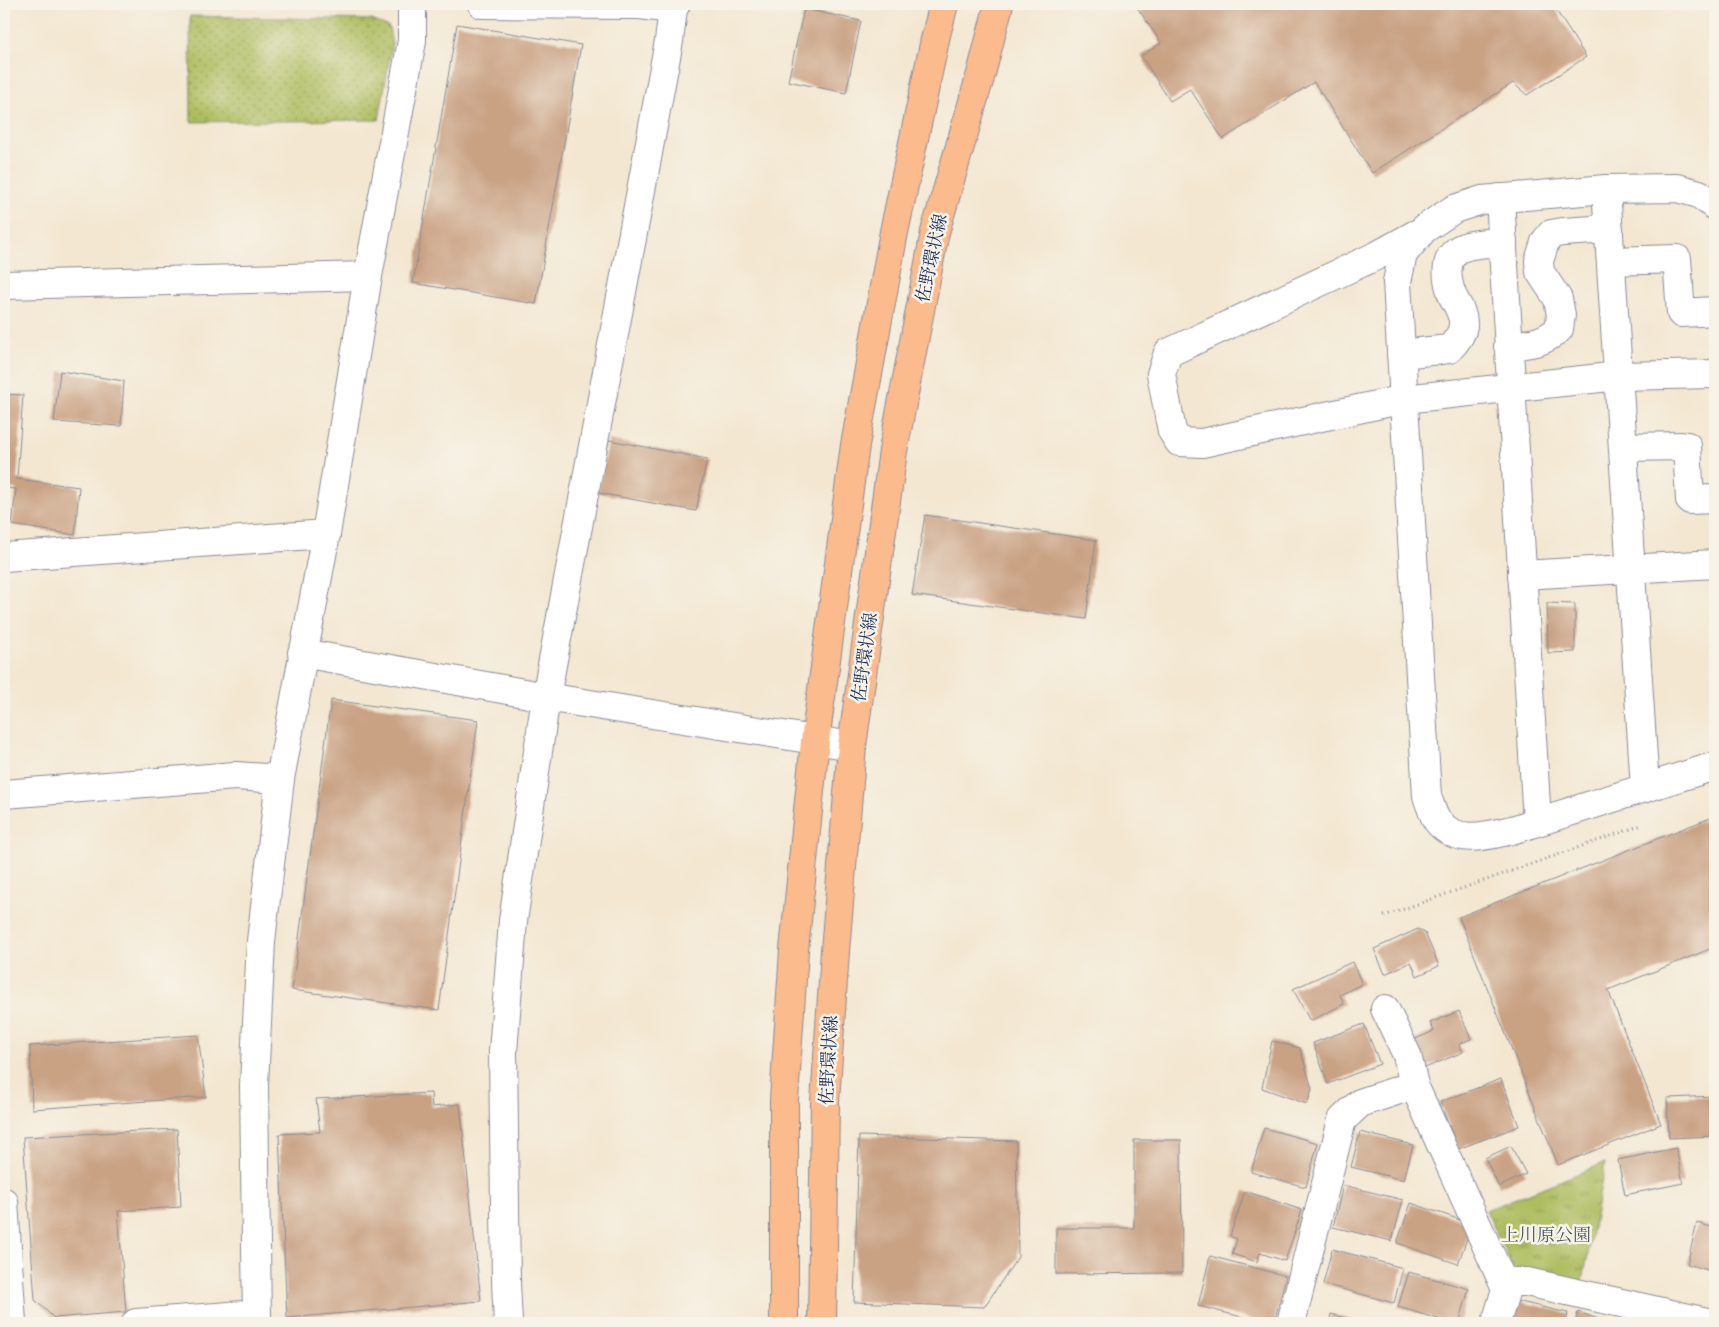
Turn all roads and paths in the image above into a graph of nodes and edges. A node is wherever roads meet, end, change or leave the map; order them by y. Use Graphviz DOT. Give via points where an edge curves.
graph roads {
  1 [pos="412,4"];
  2 [pos="482,4"];
  3 [pos="944,4"];
  4 [pos="999,4"];
  5 [pos="674,6"];
  6 [pos="1606,189"];
  7 [pos="1500,198"];
  8 [pos="1715,206"];
  9 [pos="1424,229"];
  10 [pos="1609,229"];
  11 [pos="1502,242"];
  12 [pos="1611,261"];
  13 [pos="368,276"];
  14 [pos="4,285"];
  15 [pos="1715,312"];
  16 [pos="1508,346"];
  17 [pos="1401,354"];
  18 [pos="1715,374"];
  19 [pos="1619,376"];
  20 [pos="1511,388"];
  21 [pos="1404,399"];
  22 [pos="1623,447"];
  23 [pos="1715,499"];
  24 [pos="326,534"];
  25 [pos="4,557"];
  26 [pos="1715,564"];
  27 [pos="1631,569"];
  28 [pos="1522,575"];
  29 [pos="302,653"];
  30 [pos="546,697"];
  31 [pos="815,741"];
  32 [pos="852,746"];
  33 [pos="1715,766"];
  34 [pos="280,779"];
  35 [pos="1645,788"];
  36 [pos="4,794"];
  37 [pos="1537,822"];
  38 [pos="1644,824"];
  39 [pos="1384,916"];
  40 [pos="1386,1009"];
  41 [pos="1412,1080"];
  42 [pos="4,1202"];
  43 [pos="1503,1282"];
  44 [pos="257,1318"];
  45 [pos="12,1323"];
  46 [pos="136,1323"];
  47 [pos="508,1323"];
  48 [pos="784,1323"];
  49 [pos="822,1323"];
  50 [pos="1291,1323"];
  51 [pos="1496,1323"];
  52 [pos="1710,1323"];
  1 -- 13 [label="street" via="412,41"];
  2 -- 5 [label="street"];
  3 -- 31 [label="main road, 佐野環状線" via="894,232 855,445"];
  4 -- 32 [label="main road, 佐野環状線" via="982,74 935,232 893,451"];
  5 -- 30 [label="street"];
  6 -- 7 [label="street"];
  6 -- 8 [label="street" via="1677,188 1699,194"];
  6 -- 10 [label="street"];
  7 -- 9 [label="street" via="1454,209"];
  7 -- 11 [label="street"];
  9 -- 17 [label="street" via="1402,254 1397,282"];
  9 -- 21 [label="street" via="1378,255 1168,353 1161,374 1172,431 1179,442 1202,443"];
  10 -- 12 [label="street"];
  10 -- 16 [label="street" via="1551,234 1539,261 1540,272 1558,299 1559,329 1549,338"];
  11 -- 16 [label="street"];
  11 -- 17 [label="street" via="1463,247 1452,254 1447,266 1447,284 1462,314 1463,327 1449,349"];
  12 -- 15 [label="street" via="1677,259 1681,314"];
  12 -- 19 [label="street"];
  13 -- 14 [label="street"];
  13 -- 24 [label="street"];
  16 -- 20 [label="street"];
  17 -- 21 [label="street"];
  18 -- 19 [label="street"];
  19 -- 20 [label="street"];
  19 -- 22 [label="street"];
  20 -- 21 [label="street"];
  20 -- 28 [label="street"];
  21 -- 37 [label="street" via="1427,796 1437,821 1458,837 1483,837"];
  22 -- 23 [label="street" via="1687,446 1690,500"];
  22 -- 27 [label="street"];
  24 -- 25 [label="street"];
  24 -- 29 [label="street"];
  26 -- 27 [label="street"];
  27 -- 28 [label="street"];
  27 -- 35 [label="street"];
  28 -- 37 [label="street"];
  29 -- 30 [label="street"];
  29 -- 34 [label="street"];
  30 -- 31 [label="street"];
  30 -- 47 [label="street" via="513,922 503,1052"];
  31 -- 32 [label="street"];
  31 -- 48 [label="main road, 佐野環状線" via="794,950 784,1100"];
  32 -- 49 [label="main road, 佐野環状線" via="825,1102"];
  33 -- 35 [label="street"];
  34 -- 36 [label="street" via="235,776"];
  34 -- 44 [label="street" via="261,941 254,1085"];
  35 -- 37 [label="street"];
  38 -- 39 [label="path"];
  40 -- 41 [label="street" via="1407,1055"];
  41 -- 43 [label="street"];
  41 -- 50 [label="street" via="1360,1103 1342,1120"];
  42 -- 45 [label="street"];
  43 -- 51 [label="street" via="1506,1289"];
  43 -- 52 [label="street" via="1527,1282"];
  44 -- 46 [label="street"];
}
